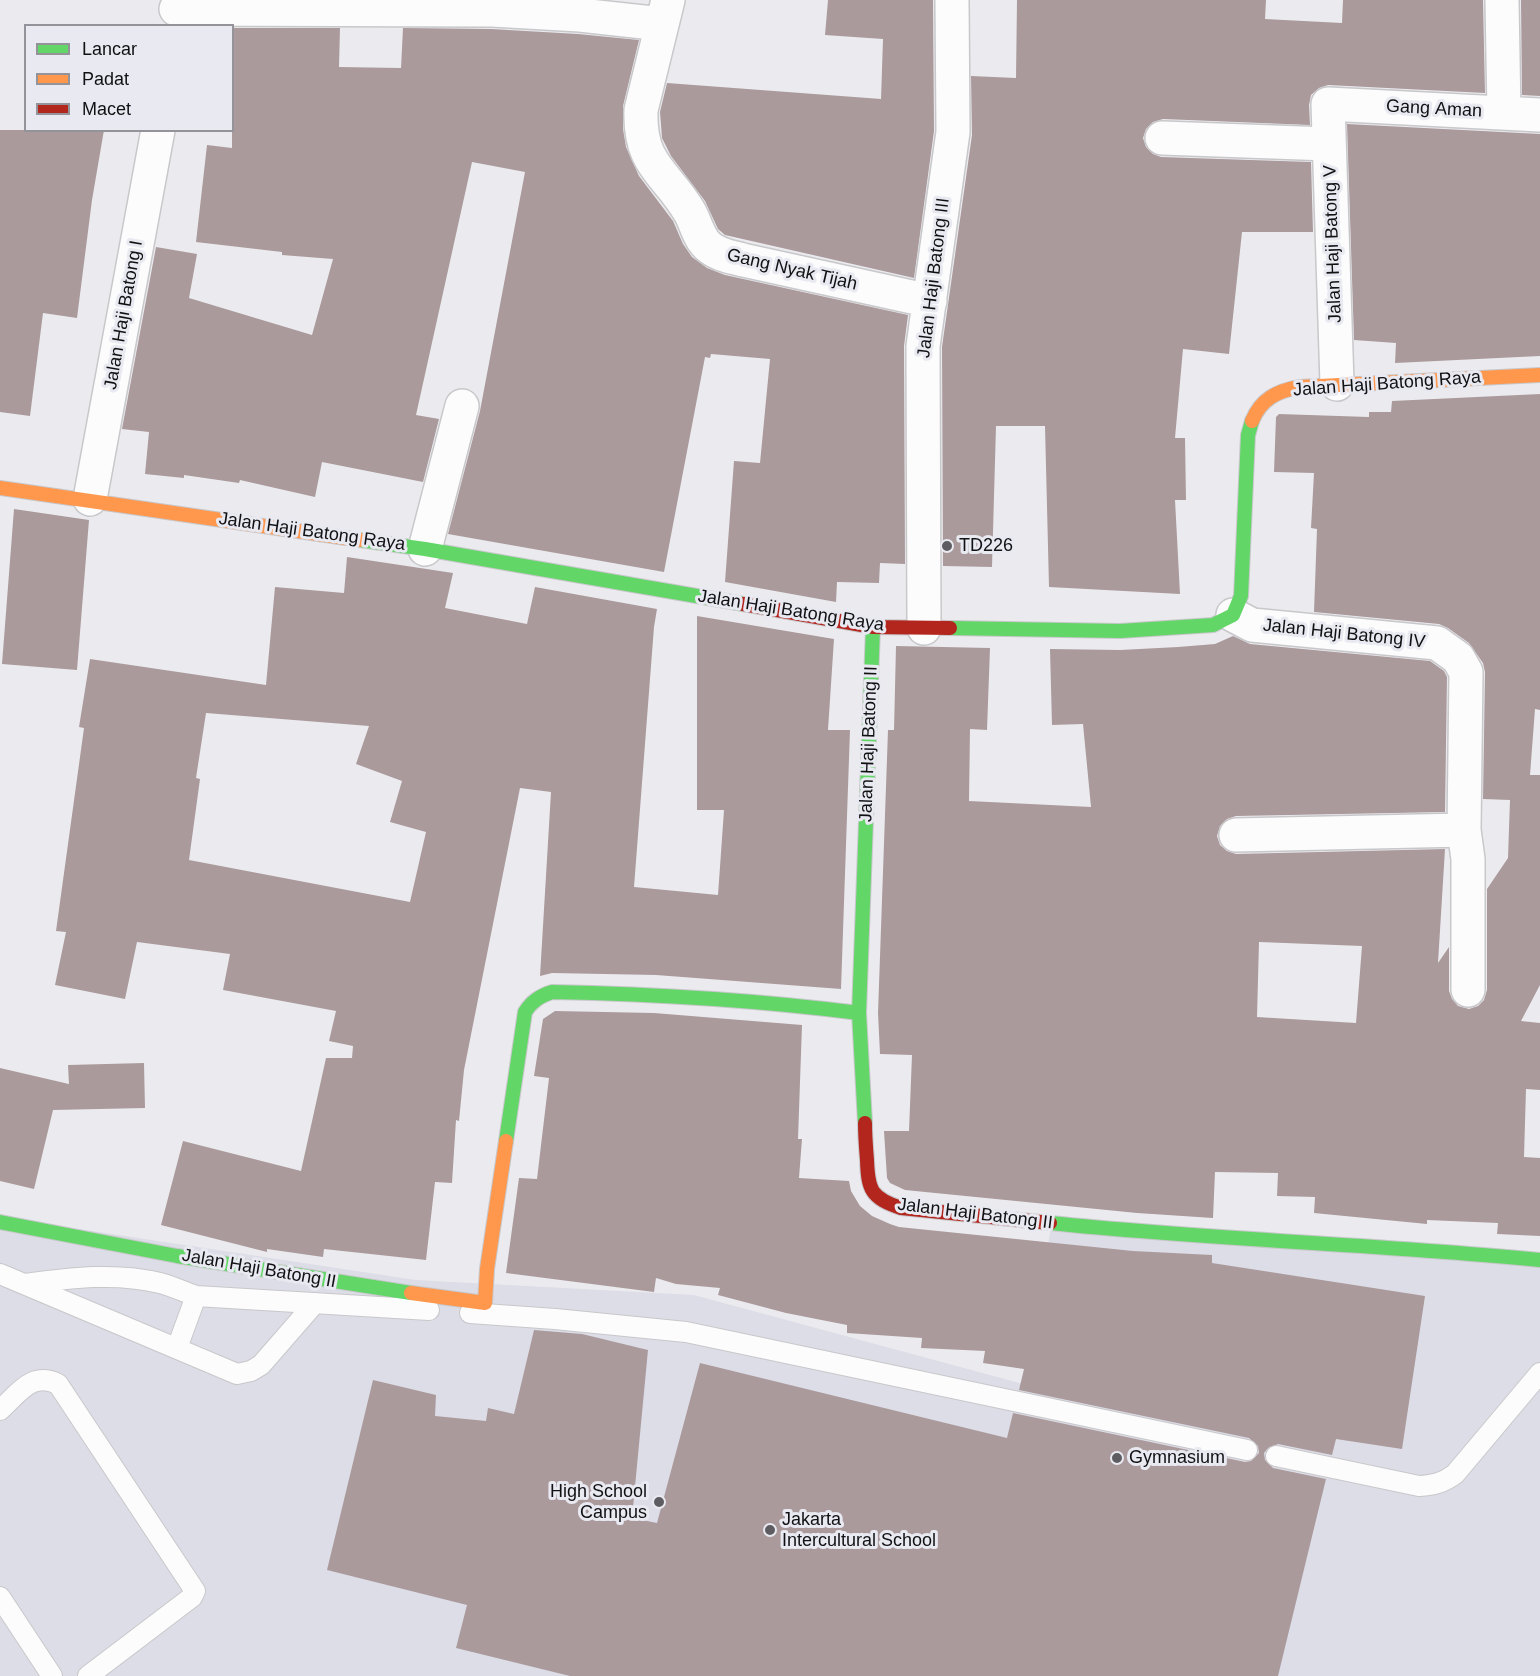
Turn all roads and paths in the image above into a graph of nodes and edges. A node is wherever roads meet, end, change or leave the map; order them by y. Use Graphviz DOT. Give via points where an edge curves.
graph roads {
  1 [pos="952,0"];
  2 [pos="1502,0"];
  3 [pos="176,12"];
  4 [pos="665,12"];
  5 [pos="1328,104"];
  6 [pos="1504,113"];
  7 [pos="1540,115"];
  8 [pos="158,132"];
  9 [pos="1162,138"];
  10 [pos="1329,144"];
  11 [pos="930,301"];
  12 [pos="1540,375"];
  13 [pos="1337,384"];
  14 [pos="462,406"];
  15 [pos="0,488"];
  16 [pos="90,499"];
  17 [pos="425,549"];
  18 [pos="1233,615"];
  19 [pos="873,627"];
  20 [pos="924,628"];
  21 [pos="1464,830"];
  22 [pos="1236,835"];
  23 [pos="1468,990"];
  24 [pos="859,1013"];
  25 [pos="0,1222"];
  26 [pos="1540,1260"];
  27 [pos="0,1274"];
  28 [pos="25,1284"];
  29 [pos="196,1296"];
  30 [pos="315,1303"];
  31 [pos="177,1348"];
  32 [pos="1540,1373"];
  33 [pos="0,1410"];
  34 [pos="1247,1450"];
  35 [pos="1276,1456"];
  36 [pos="0,1597"];
  37 [pos="52,1676"];
  38 [pos="88,1676"];
  1 -- 11 [label="street, Jalan Haji Batong III" via="953,132"];
  2 -- 6 [label="street"];
  3 -- 4 [label="street"];
  4 -- 11 [label="street, Gang Nyak Tijah" via="640,110 640,125 648,156 681,198 709,247 743,260"];
  5 -- 6 [label="street, Gang Aman"];
  5 -- 10 [label="street, Jalan Haji Batong V"];
  6 -- 7 [label="street, Gang Aman"];
  8 -- 16 [label="street, Jalan Haji Batong I"];
  9 -- 10 [label="street"];
  10 -- 13 [label="street, Jalan Haji Batong V"];
  11 -- 20 [label="street, Jalan Haji Batong III" via="923,346"];
  12 -- 13 [label="street, Jalan Haji Batong Raya"];
  13 -- 18 [label="street, Jalan Haji Batong Raya" via="1278,393 1253,416 1246,457 1241,596"];
  14 -- 17 [label="street"];
  15 -- 16 [label="street, Jalan Haji Batong Raya"];
  16 -- 17 [label="street, Jalan Haji Batong Raya"];
  17 -- 19 [label="street, Jalan Haji Batong Raya"];
  18 -- 20 [label="street, Jalan Haji Batong Raya" via="1213,625 1120,631"];
  18 -- 21 [label="street, Jalan Haji Batong IV" via="1252,625 1437,643 1458,658 1466,672"];
  19 -- 20 [label="street, Jalan Haji Batong Raya"];
  19 -- 24 [label="street, Jalan Haji Batong II"];
  21 -- 22 [label="street"];
  21 -- 23 [label="street, Jalan Haji Batong IV" via="1468,859"];
  24 -- 25 [label="street, Jalan Haji Batong II" via="655,994 552,992 532,1001 525,1012 485,1303 342,1284"];
  24 -- 26 [label="street, Jalan Haji Batong II" via="868,1183 880,1201 891,1205 1135,1232"];
  27 -- 28 [label="lane"];
  28 -- 29 [label="lane" via="110,1276 161,1283"];
  28 -- 31 [label="lane"];
  29 -- 30 [label="lane"];
  29 -- 31 [label="lane"];
  30 -- 31 [label="lane" via="261,1365 250,1371 237,1374"];
  30 -- 34 [label="lane" via="555,1318 686,1332"];
  32 -- 35 [label="lane" via="1455,1474 1432,1486"];
  33 -- 38 [label="lane" via="33,1380 46,1378 58,1384 195,1591"];
  36 -- 37 [label="lane"];
}
